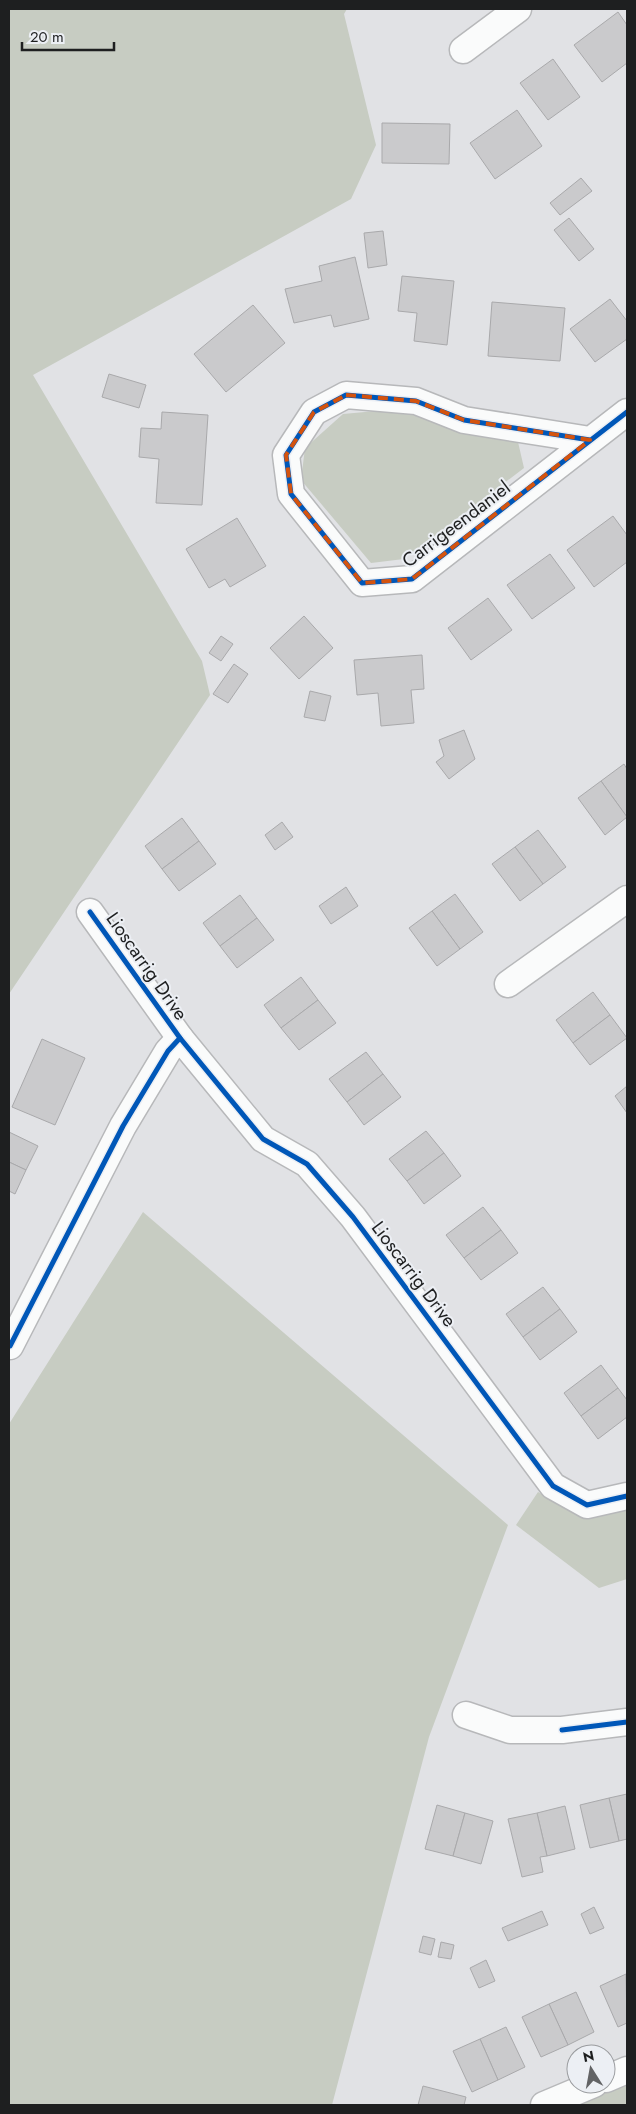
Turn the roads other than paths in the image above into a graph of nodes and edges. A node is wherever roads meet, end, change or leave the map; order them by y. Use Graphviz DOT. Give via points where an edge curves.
graph roads {
  1 [pos="518,9"];
  2 [pos="463,50"];
  3 [pos="627,412"];
  4 [pos="590,440"];
  5 [pos="623,911"];
  6 [pos="90,912"];
  7 [pos="508,984"];
  8 [pos="180,1038"];
  9 [pos="10,1346"];
  10 [pos="627,1496"];
  11 [pos="466,1715"];
  12 [pos="627,1722"];
  13 [pos="570,2094"];
  14 [pos="544,2105"];
  1 -- 2 [label="street"];
  3 -- 4 [label="street, Carrigeendaniel"];
  4 -- 4 [label="street, Carrigeendaniel" via="412,579 362,583 291,494 286,455 314,412 346,395 416,402 464,420"];
  5 -- 7 [label="street"];
  6 -- 8 [label="street, Lioscarrig Drive"];
  8 -- 9 [label="street, Lioscarrig Drive" via="168,1051 123,1126"];
  8 -- 10 [label="street, Lioscarrig Drive" via="263,1139 307,1164 352,1217 553,1486 587,1505"];
  11 -- 12 [label="street" via="510,1730 562,1730"];
  13 -- 14 [label="street"];
}
